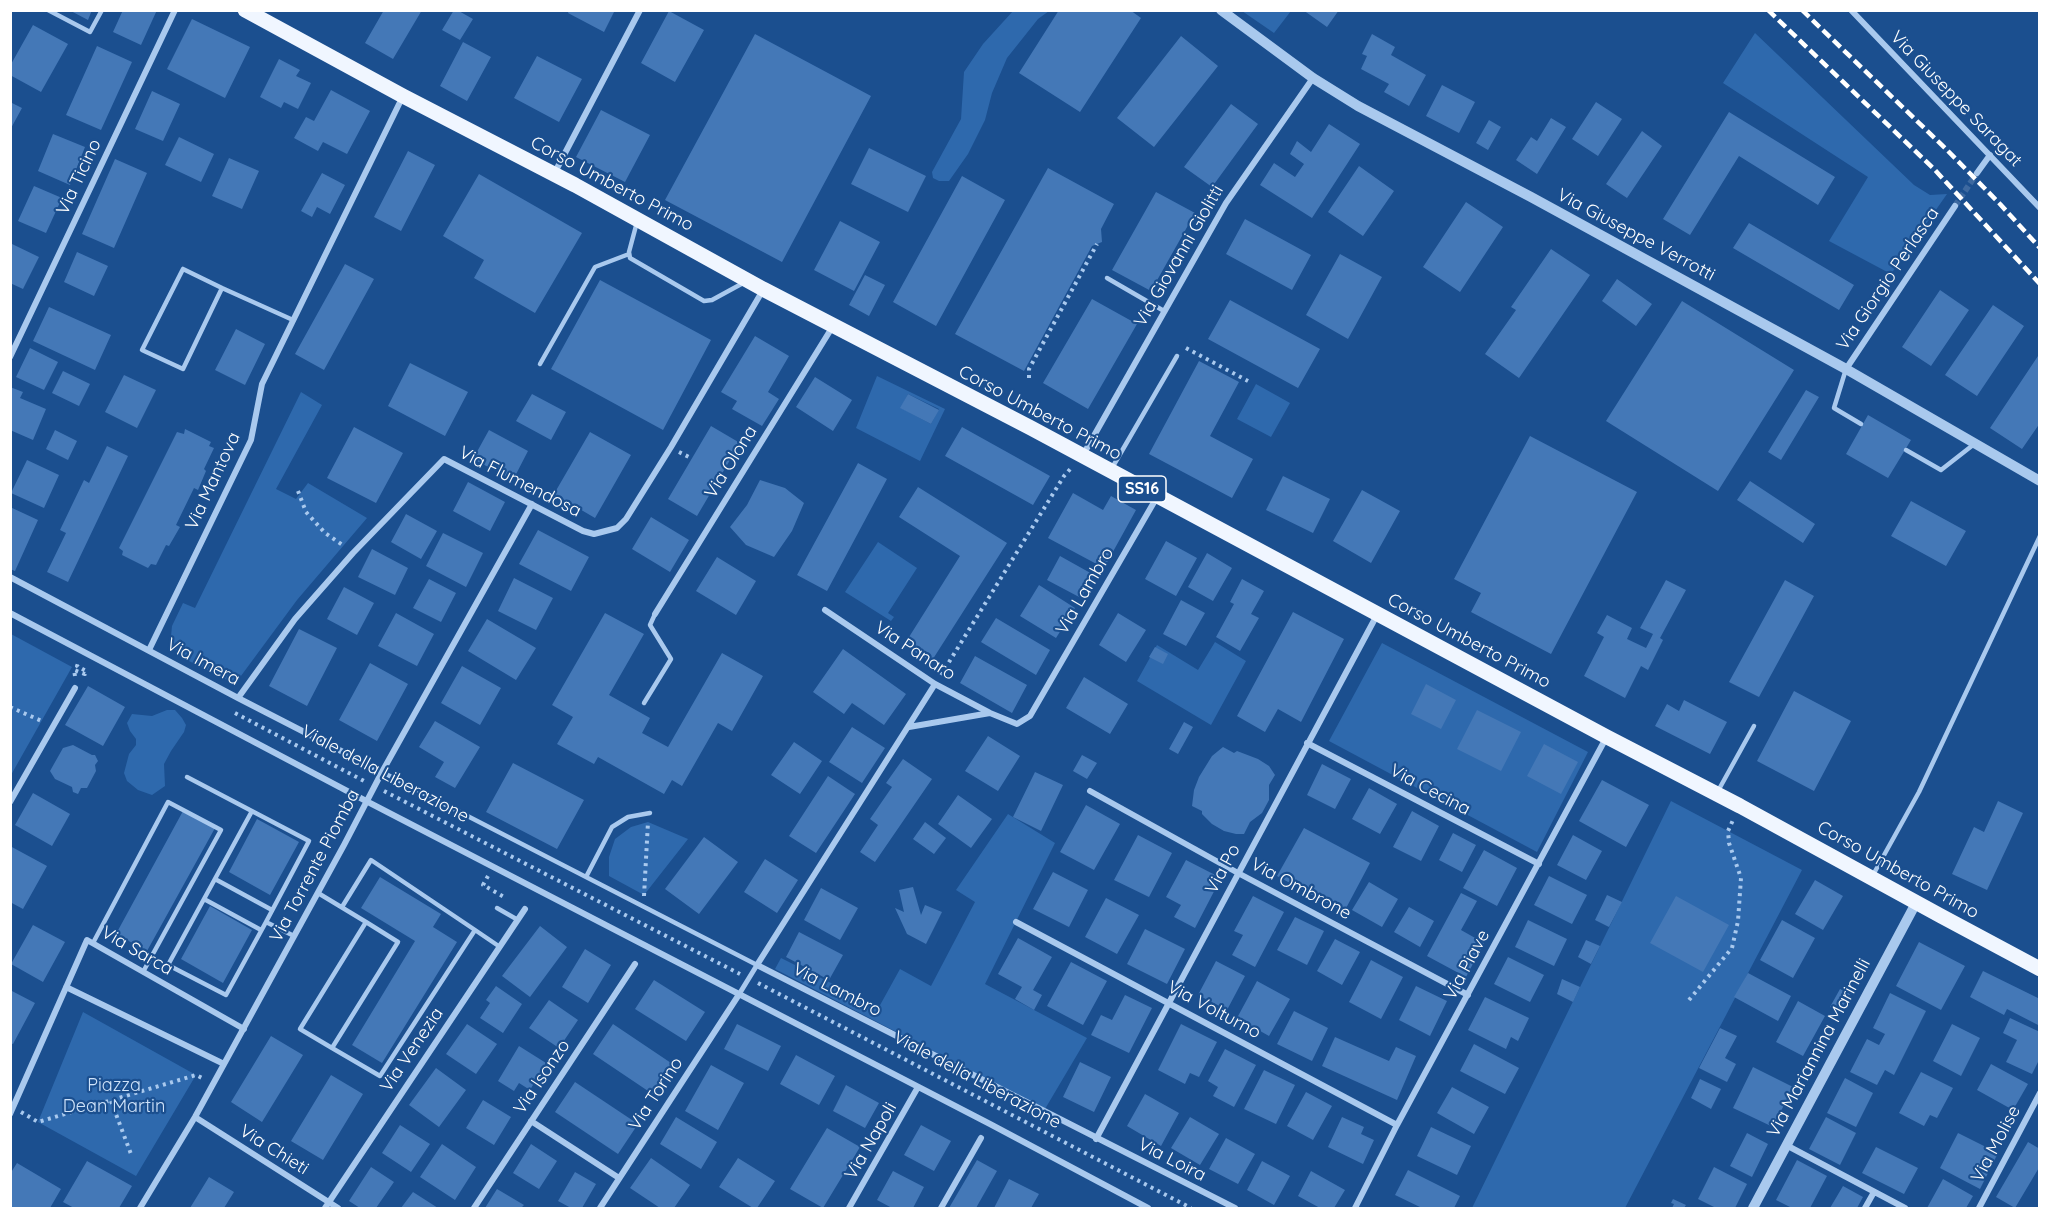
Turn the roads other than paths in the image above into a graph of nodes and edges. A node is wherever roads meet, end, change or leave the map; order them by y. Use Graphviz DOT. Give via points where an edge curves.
graph roads {
  1 [pos="48,10"];
  2 [pos="102,10"];
  3 [pos="175,10"];
  4 [pos="245,10"];
  5 [pos="640,10"];
  6 [pos="1221,10"];
  7 [pos="1851,10"];
  8 [pos="1313,78"];
  9 [pos="403,96"];
  10 [pos="1990,155"];
  11 [pos="1977,173"];
  12 [pos="554,174"];
  13 [pos="1955,206"];
  14 [pos="2040,208"];
  15 [pos="638,220"];
  16 [pos="629,254"];
  17 [pos="1107,278"];
  18 [pos="747,280"];
  19 [pos="222,288"];
  20 [pos="764,289"];
  21 [pos="1164,311"];
  22 [pos="293,320"];
  23 [pos="833,326"];
  24 [pos="1176,356"];
  25 [pos="10,357"];
  26 [pos="540,364"];
  27 [pos="1846,369"];
  28 [pos="1861,424"];
  29 [pos="1974,444"];
  30 [pos="1906,450"];
  31 [pos="1082,456"];
  32 [pos="1110,472"];
  33 [pos="2040,482"];
  34 [pos="1158,497"];
  35 [pos="531,504"];
  36 [pos="2040,536"];
  37 [pos="10,577"];
  38 [pos="825,610"];
  39 [pos="10,613"];
  40 [pos="655,614"];
  41 [pos="1377,614"];
  42 [pos="149,650"];
  43 [pos="935,684"];
  44 [pos="75,688"];
  45 [pos="238,698"];
  46 [pos="644,703"];
  47 [pos="990,713"];
  48 [pos="1754,726"];
  49 [pos="909,727"];
  50 [pos="1607,737"];
  51 [pos="1307,743"];
  52 [pos="382,772"];
  53 [pos="187,777"];
  54 [pos="1090,791"];
  55 [pos="1717,794"];
  56 [pos="10,802"];
  57 [pos="368,802"];
  58 [pos="252,811"];
  59 [pos="650,813"];
  60 [pos="1539,864"];
  61 [pos="1238,873"];
  62 [pos="586,877"];
  63 [pos="1871,878"];
  64 [pos="215,879"];
  65 [pos="318,893"];
  66 [pos="204,899"];
  67 [pos="1916,903"];
  68 [pos="342,907"];
  69 [pos="497,908"];
  70 [pos="525,909"];
  71 [pos="272,910"];
  72 [pos="518,920"];
  73 [pos="266,922"];
  74 [pos="366,922"];
  75 [pos="1016,922"];
  76 [pos="261,930"];
  77 [pos="475,930"];
  78 [pos="294,936"];
  79 [pos="90,941"];
  80 [pos="500,947"];
  81 [pos="635,964"];
  82 [pos="757,965"];
  83 [pos="2040,969"];
  84 [pos="143,972"];
  85 [pos="66,987"];
  86 [pos="1468,995"];
  87 [pos="738,996"];
  88 [pos="1170,1003"];
  89 [pos="243,1029"];
  90 [pos="332,1048"];
  91 [pos="224,1064"];
  92 [pos="918,1088"];
  93 [pos="2040,1093"];
  94 [pos="12,1111"];
  95 [pos="195,1117"];
  96 [pos="531,1121"];
  97 [pos="1397,1125"];
  98 [pos="981,1138"];
  99 [pos="1096,1139"];
  100 [pos="1786,1144"];
  101 [pos="619,1178"];
  102 [pos="1874,1192"];
  103 [pos="327,1206"];
  104 [pos="140,1209"];
  105 [pos="338,1209"];
  106 [pos="474,1209"];
  107 [pos="600,1209"];
  108 [pos="849,1209"];
  109 [pos="940,1209"];
  110 [pos="1148,1209"];
  111 [pos="1235,1209"];
  112 [pos="1355,1209"];
  113 [pos="1753,1209"];
  114 [pos="1865,1209"];
  115 [pos="1905,1209"];
  116 [pos="1979,1209"];
  1 -- 2 [label="lane" via="90,32"];
  3 -- 25 [label="street, Via Ticino"];
  4 -- 9 [label="main road, Corso Umberto Primo / SS16"];
  5 -- 12 [label="street"];
  6 -- 8 [label="street, Via Giuseppe Verrotti"];
  7 -- 10 [label="street, Via Giuseppe Saragat"];
  8 -- 21 [label="street, Via Giovanni Giolitti" via="1226,203"];
  8 -- 27 [label="street, Via Giuseppe Verrotti"];
  9 -- 12 [label="main road, Corso Umberto Primo / SS16"];
  9 -- 22 [label="street, Via Mantova"];
  10 -- 11 [label="street"];
  10 -- 14 [label="street, Via Giuseppe Saragat"];
  12 -- 15 [label="main road, Corso Umberto Primo / SS16"];
  13 -- 27 [label="street, Via Giorgio Perlasca"];
  15 -- 16 [label="lane"];
  15 -- 18 [label="main road, Corso Umberto Primo / SS16"];
  16 -- 18 [label="lane" via="704,301"];
  16 -- 26 [label="lane" via="595,267"];
  17 -- 21 [label="lane"];
  18 -- 20 [label="main road, Corso Umberto Primo / SS16"];
  19 -- 19 [label="lane" via="183,269 142,350 183,369"];
  19 -- 22 [label="lane"];
  20 -- 23 [label="main road, Corso Umberto Primo / SS16"];
  20 -- 35 [label="street, Via Flumendosa" via="671,447 617,528 594,534 583,531"];
  21 -- 31 [label="street, Via Giovanni Giolitti"];
  22 -- 42 [label="street, Via Mantova" via="262,384 251,440"];
  23 -- 31 [label="main road, Corso Umberto Primo / SS16"];
  23 -- 40 [label="street, Via Olona"];
  24 -- 32 [label="lane"];
  27 -- 28 [label="lane" via="1834,408"];
  27 -- 29 [label="street, Via Giuseppe Verrotti"];
  29 -- 30 [label="lane" via="1941,470"];
  29 -- 33 [label="street, Via Giuseppe Verrotti"];
  31 -- 32 [label="main road, Corso Umberto Primo / SS16"];
  32 -- 34 [label="main road, Corso Umberto Primo / SS16"];
  34 -- 41 [label="main road, Corso Umberto Primo / SS16"];
  34 -- 47 [label="street, Via Lambro" via="1030,716 1017,724"];
  35 -- 45 [label="street, Via Flumendosa" via="444,459 295,619"];
  35 -- 52 [label="street, Via Torrente Piomba"];
  36 -- 63 [label="lane" via="1919,792"];
  37 -- 42 [label="street, Via Imera"];
  38 -- 43 [label="street, Via Panaro"];
  39 -- 57 [label="street, Viale della Liberazione"];
  40 -- 46 [label="lane" via="650,625 671,659"];
  41 -- 50 [label="main road, Corso Umberto Primo / SS16"];
  41 -- 51 [label="street, Via Po"];
  42 -- 45 [label="street, Via Imera"];
  43 -- 47 [label="street, Via Panaro"];
  43 -- 49 [label="street"];
  44 -- 56 [label="street"];
  45 -- 52 [label="street, Via Imera"];
  47 -- 49 [label="street"];
  48 -- 55 [label="lane"];
  49 -- 82 [label="street"];
  50 -- 55 [label="main road, Corso Umberto Primo / SS16"];
  50 -- 60 [label="street, Via Piave"];
  51 -- 60 [label="street, Via Cecina"];
  51 -- 61 [label="street, Via Po"];
  52 -- 57 [label="street, Via Torrente Piomba"];
  52 -- 62 [label="lane, Via Lambro"];
  53 -- 58 [label="lane"];
  54 -- 61 [label="street, Via Ombrone"];
  55 -- 63 [label="main road, Corso Umberto Primo / SS16"];
  57 -- 65 [label="street, Via Torrente Piomba"];
  57 -- 87 [label="street, Viale della Liberazione"];
  58 -- 64 [label="lane"];
  58 -- 71 [label="lane" via="309,841"];
  59 -- 62 [label="lane" via="628,817 612,827"];
  60 -- 86 [label="street, Via Piave"];
  61 -- 86 [label="street, Via Ombrone"];
  61 -- 88 [label="street, Via Po"];
  62 -- 82 [label="lane, Via Lambro"];
  63 -- 67 [label="main road, Corso Umberto Primo / SS16"];
  64 -- 66 [label="lane"];
  64 -- 71 [label="lane"];
  65 -- 68 [label="lane"];
  65 -- 78 [label="street, Via Torrente Piomba"];
  66 -- 76 [label="lane"];
  66 -- 76 [label="lane" via="168,964 226,995"];
  67 -- 83 [label="main road, Corso Umberto Primo / SS16"];
  67 -- 100 [label="street, Via Mariannina Marinelli"];
  68 -- 74 [label="lane"];
  68 -- 77 [label="lane" via="371,860"];
  69 -- 72 [label="lane"];
  70 -- 72 [label="street, Via Venezia"];
  71 -- 73 [label="lane"];
  72 -- 80 [label="street, Via Venezia"];
  73 -- 76 [label="lane"];
  73 -- 78 [label="lane"];
  74 -- 90 [label="lane" via="398,942"];
  74 -- 90 [label="lane" via="300,1029"];
  75 -- 88 [label="street, Via Volturno"];
  77 -- 80 [label="lane"];
  77 -- 90 [label="lane" via="380,1076"];
  78 -- 89 [label="street, Via Torrente Piomba"];
  79 -- 84 [label="street, Via Sarca"];
  79 -- 84 [label="lane" via="168,802 221,830"];
  79 -- 85 [label="street, Via Sarca"];
  80 -- 103 [label="street, Via Venezia"];
  81 -- 96 [label="street, Via Isonzo"];
  82 -- 87 [label="street"];
  82 -- 99 [label="street, Via Lambro"];
  84 -- 89 [label="street, Via Sarca"];
  85 -- 91 [label="street"];
  85 -- 94 [label="street, Via Sarca"];
  86 -- 97 [label="street, Via Piave"];
  87 -- 92 [label="street, Viale della Liberazione"];
  87 -- 101 [label="street, Via Torino"];
  88 -- 97 [label="street, Via Volturno"];
  88 -- 99 [label="street, Via Po"];
  89 -- 91 [label="street, Via Torrente Piomba"];
  91 -- 95 [label="street, Via Torrente Piomba"];
  92 -- 108 [label="street, Via Napoli"];
  92 -- 110 [label="street, Viale della Liberazione"];
  93 -- 116 [label="street, Via Molise"];
  95 -- 103 [label="street, Via Chieti"];
  95 -- 104 [label="street, Via Torrente Piomba"];
  96 -- 101 [label="street"];
  96 -- 106 [label="street, Via Isonzo"];
  97 -- 112 [label="street, Via Piave"];
  98 -- 109 [label="street"];
  99 -- 111 [label="street, Via Loira"];
  100 -- 102 [label="street"];
  100 -- 113 [label="street, Via Mariannina Marinelli"];
  101 -- 107 [label="street, Via Torino"];
  102 -- 114 [label="street"];
  102 -- 115 [label="street"];
  103 -- 105 [label="street, Via Chieti"];
}
